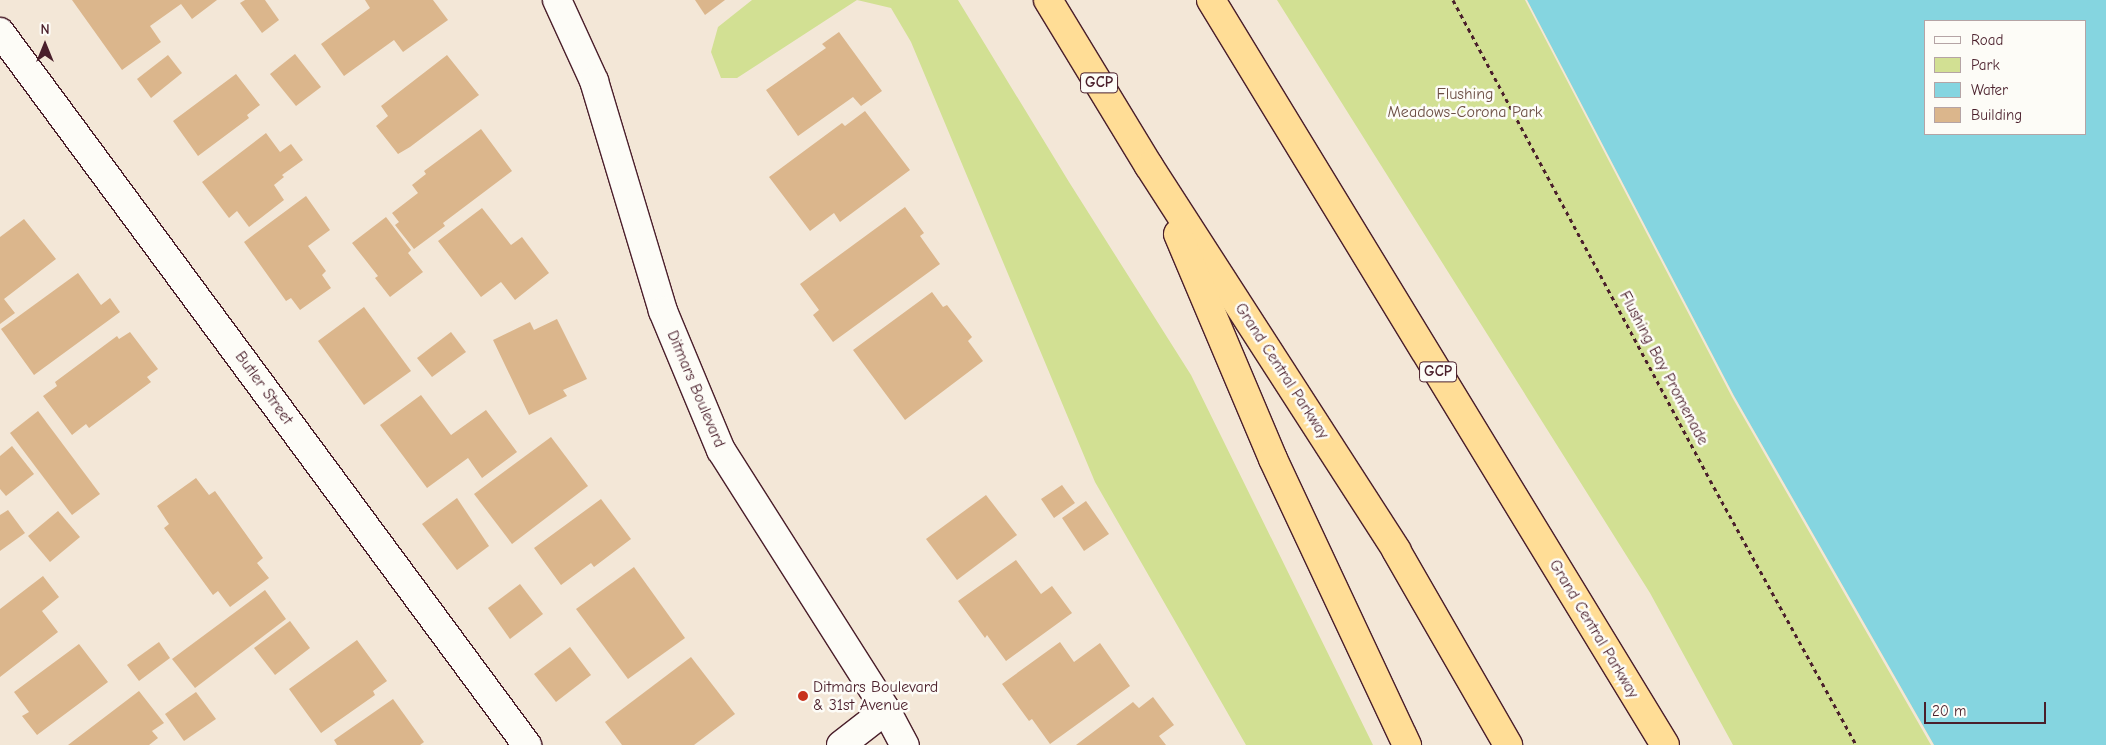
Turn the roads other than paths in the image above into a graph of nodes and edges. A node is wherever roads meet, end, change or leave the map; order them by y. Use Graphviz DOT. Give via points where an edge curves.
graph roads {
  1 [pos="557,0"];
  2 [pos="1048,0"];
  3 [pos="1211,0"];
  4 [pos="0,32"];
  5 [pos="1149,166"];
  6 [pos="886,710"];
  7 [pos="527,745"];
  8 [pos="841,745"];
  9 [pos="905,745"];
  10 [pos="1407,745"];
  11 [pos="1508,745"];
  12 [pos="1665,745"];
  1 -- 6 [label="street, Ditmars Boulevard" via="594,81 663,311 721,450"];
  2 -- 5 [label="highway, Grand Central Parkway / GCP"];
  3 -- 12 [label="highway, Grand Central Parkway / GCP"];
  4 -- 7 [label="street, Butler Street"];
  5 -- 10 [label="highway" via="1273,459"];
  5 -- 11 [label="highway, Grand Central Parkway / GCP" via="1396,550"];
  6 -- 8 [label="street"];
  6 -- 9 [label="street, Ditmars Boulevard"];
}
